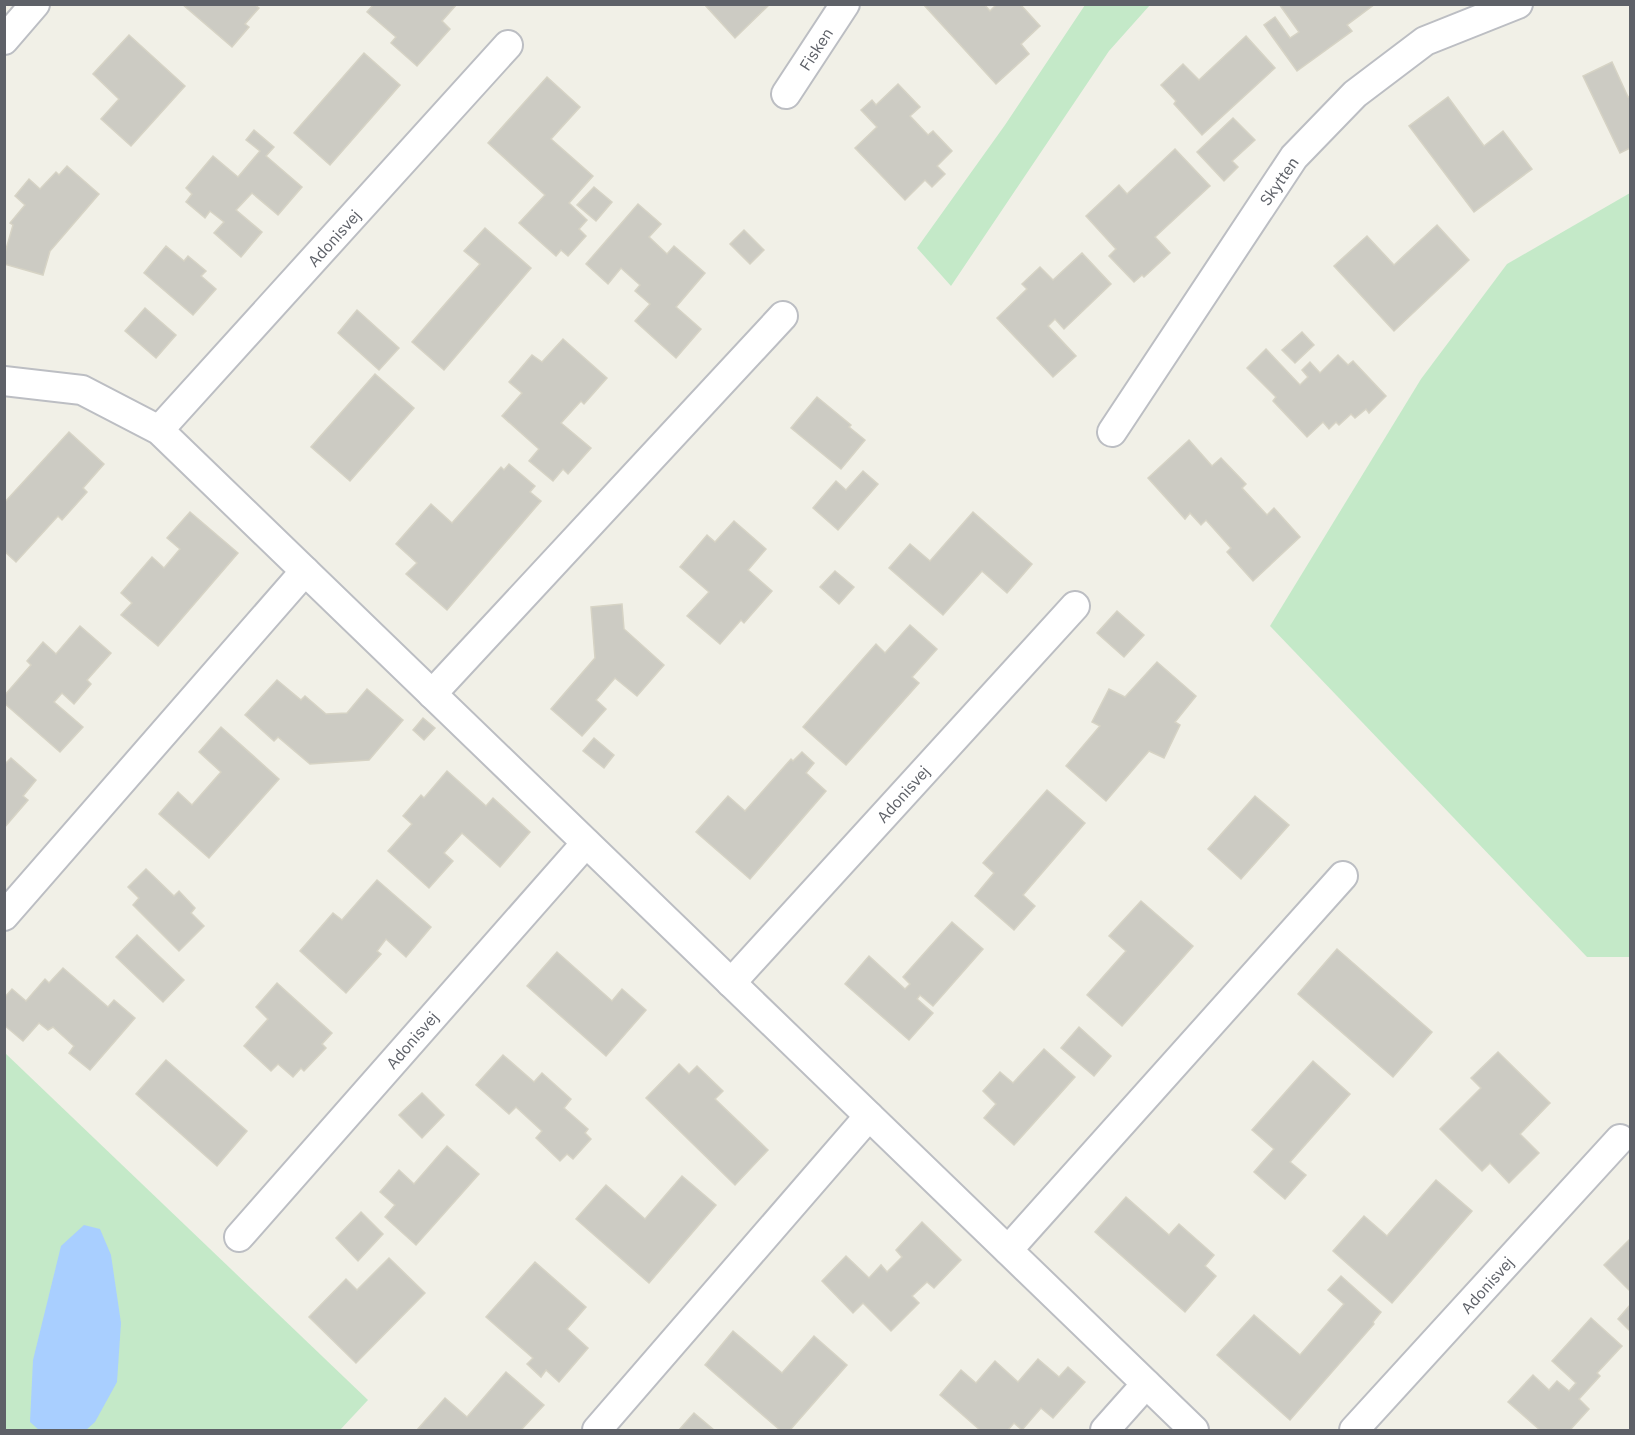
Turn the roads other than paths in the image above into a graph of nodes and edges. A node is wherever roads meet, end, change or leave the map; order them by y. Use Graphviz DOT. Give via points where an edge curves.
graph roads {
  1 [pos="35,4"];
  2 [pos="845,4"];
  3 [pos="1518,4"];
  4 [pos="4,40"];
  5 [pos="508,45"];
  6 [pos="786,94"];
  7 [pos="783,316"];
  8 [pos="4,381"];
  9 [pos="159,430"];
  10 [pos="1112,432"];
  11 [pos="305,571"];
  12 [pos="1075,606"];
  13 [pos="432,694"];
  14 [pos="586,843"];
  15 [pos="1343,876"];
  16 [pos="4,916"];
  17 [pos="731,983"];
  18 [pos="869,1116"];
  19 [pos="1620,1139"];
  20 [pos="239,1237"];
  21 [pos="1008,1250"];
  22 [pos="1146,1384"];
  23 [pos="597,1431"];
  24 [pos="1105,1431"];
  25 [pos="1194,1431"];
  26 [pos="1354,1431"];
  1 -- 4 [label="street"];
  2 -- 6 [label="street, Fisken"];
  3 -- 10 [label="street, Skytten" via="1425,41 1355,94 1294,157"];
  5 -- 9 [label="street, Adonisvej"];
  7 -- 13 [label="street"];
  8 -- 9 [label="street" via="82,390"];
  9 -- 11 [label="street"];
  11 -- 13 [label="street"];
  11 -- 16 [label="street"];
  12 -- 17 [label="street, Adonisvej"];
  13 -- 14 [label="street"];
  14 -- 17 [label="street"];
  14 -- 20 [label="street, Adonisvej"];
  15 -- 21 [label="street"];
  17 -- 18 [label="street"];
  18 -- 21 [label="street"];
  18 -- 23 [label="street"];
  19 -- 26 [label="street, Adonisvej"];
  21 -- 22 [label="street"];
  22 -- 24 [label="street"];
  22 -- 25 [label="street"];
}
